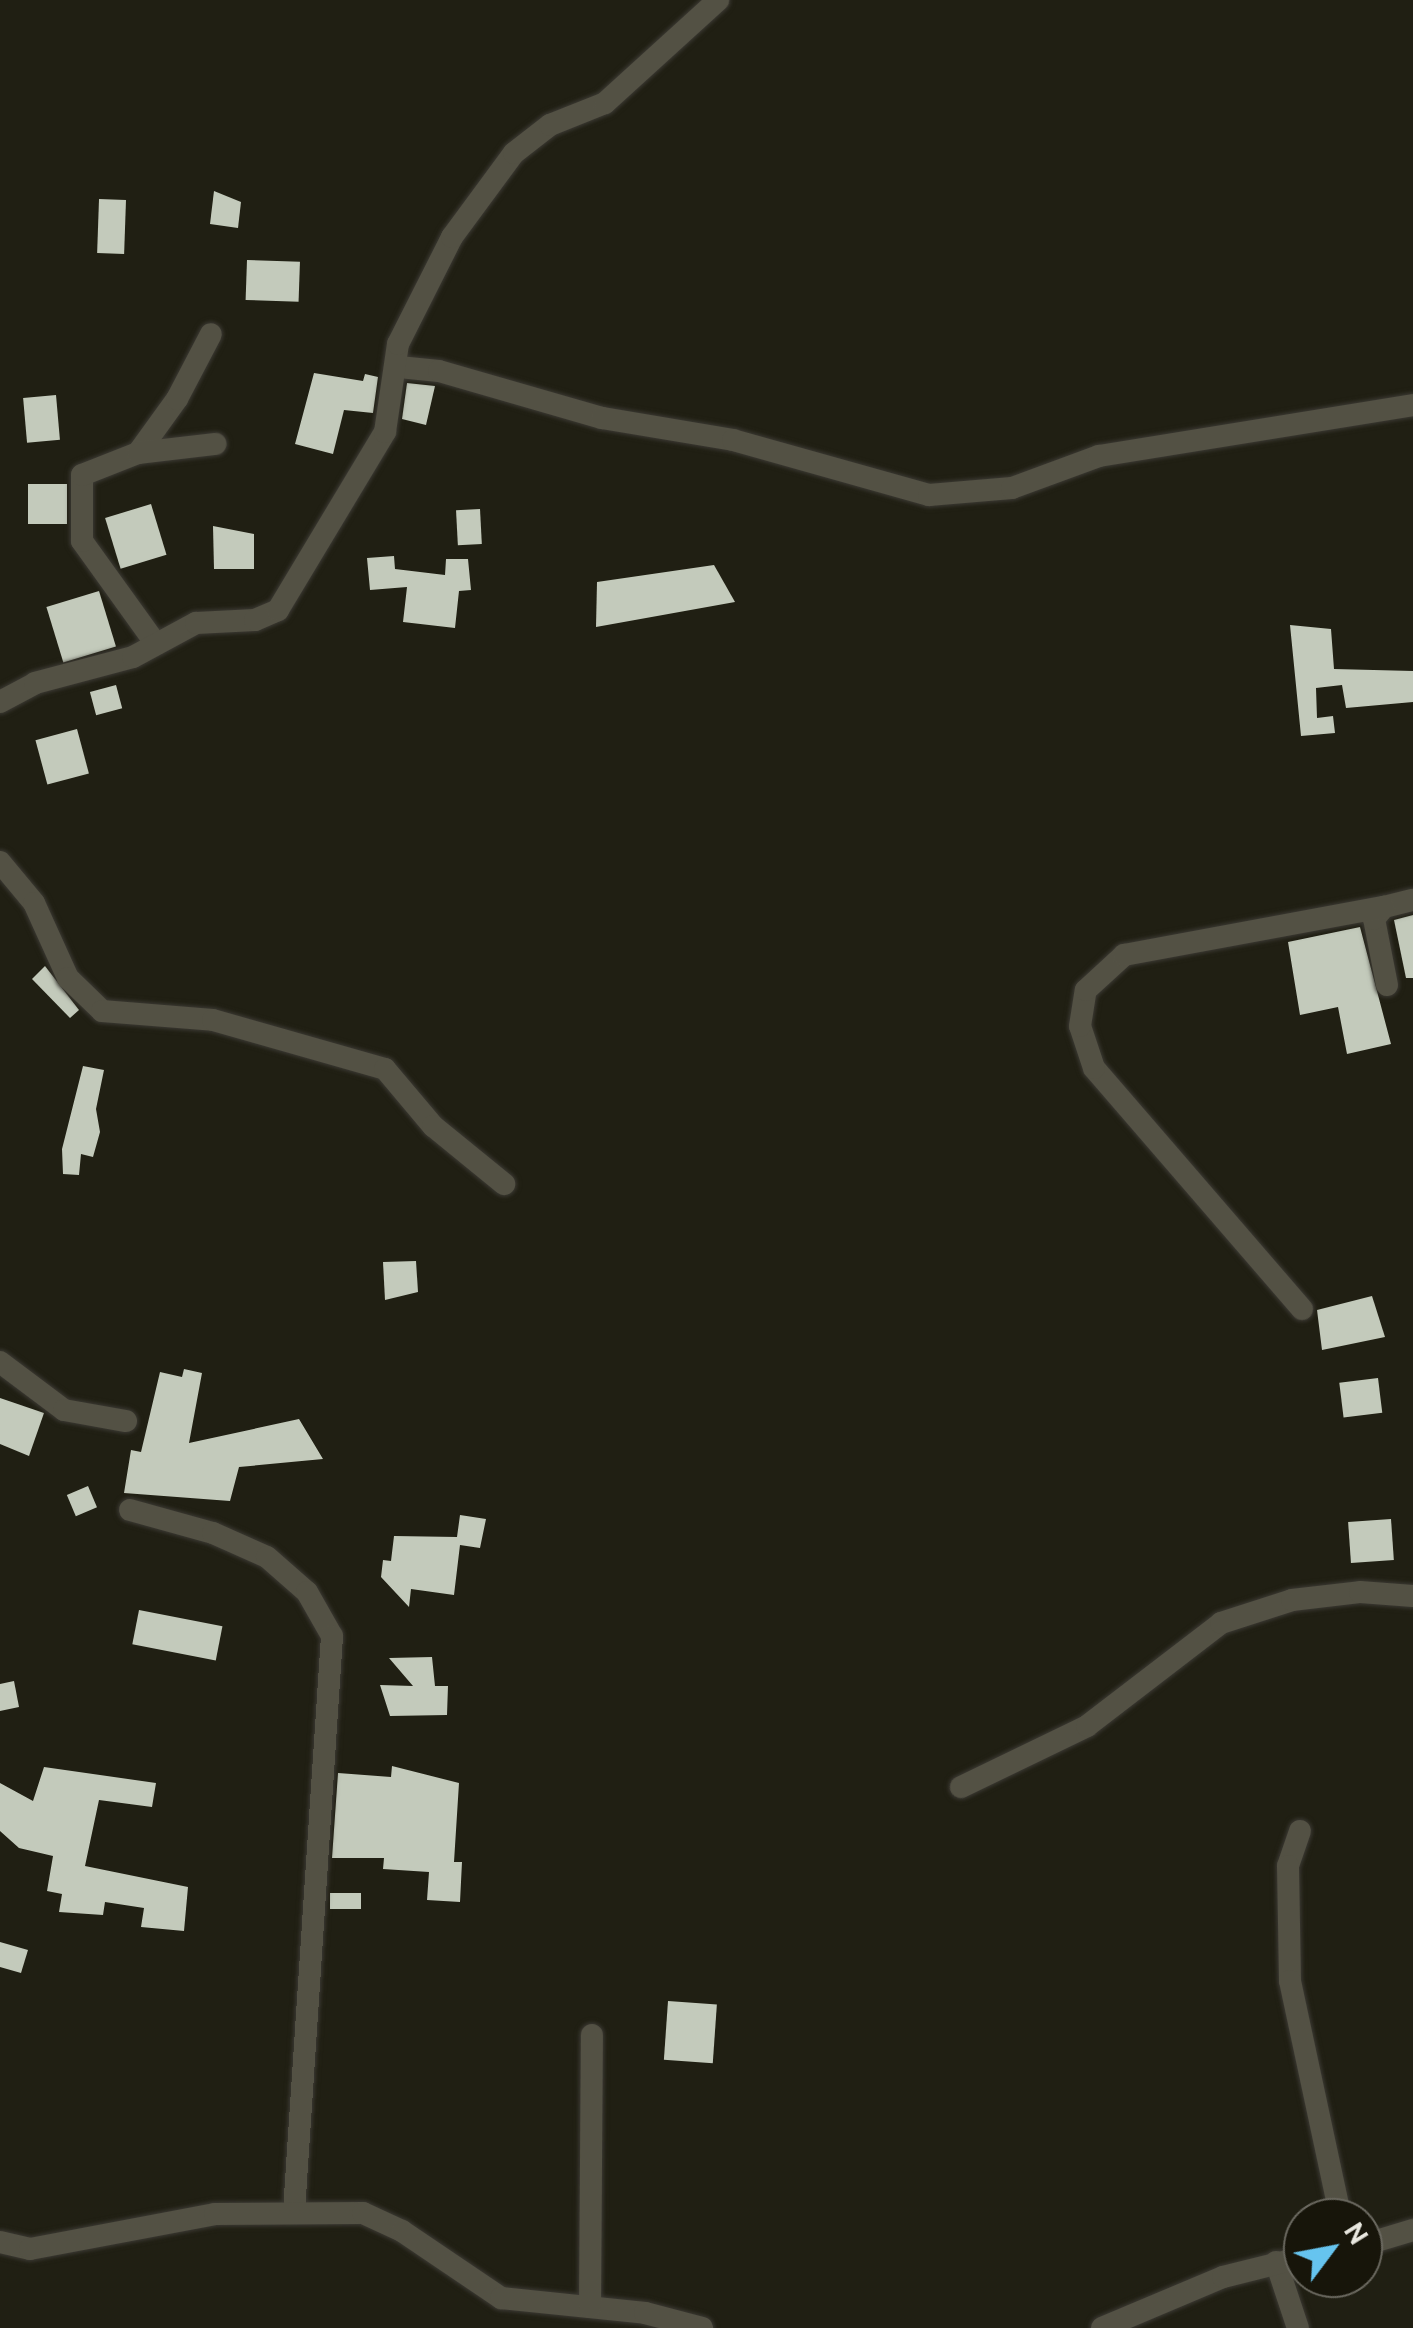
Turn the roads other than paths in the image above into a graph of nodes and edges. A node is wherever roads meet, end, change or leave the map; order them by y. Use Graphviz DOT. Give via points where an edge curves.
graph roads {
  1 [pos="718,0"];
  2 [pos="211,334"];
  3 [pos="400,368"];
  4 [pos="1413,405"];
  5 [pos="214,444"];
  6 [pos="138,453"];
  7 [pos="156,644"];
  8 [pos="0,702"];
  9 [pos="0,862"];
  10 [pos="1413,900"];
  11 [pos="1384,907"];
  12 [pos="1387,985"];
  13 [pos="504,1184"];
  14 [pos="1302,1308"];
  15 [pos="0,1362"];
  16 [pos="126,1421"];
  17 [pos="130,1510"];
  18 [pos="1413,1596"];
  19 [pos="961,1787"];
  20 [pos="1300,1831"];
  21 [pos="592,2034"];
  22 [pos="1338,2198"];
  23 [pos="294,2211"];
  24 [pos="1413,2230"];
  25 [pos="1383,2239"];
  26 [pos="0,2242"];
  27 [pos="1283,2261"];
  28 [pos="1276,2262"];
  29 [pos="590,2307"];
  30 [pos="702,2328"];
  31 [pos="1102,2328"];
  32 [pos="1298,2328"];
  1 -- 3 [label="street" via="606,103 550,125 514,153 430,277 398,344"];
  2 -- 6 [label="street" via="178,398"];
  3 -- 4 [label="street" via="439,371 602,418 733,440 929,496 1012,488 1099,456"];
  3 -- 7 [label="street" via="377,449 278,610 255,620 196,623"];
  5 -- 6 [label="street"];
  6 -- 7 [label="street" via="82,475 82,540"];
  7 -- 8 [label="street" via="134,657 35,682"];
  9 -- 13 [label="street" via="34,903 68,978 102,1011 213,1020 384,1069 433,1126"];
  10 -- 11 [label="street"];
  11 -- 12 [label="street" via="1374,919"];
  11 -- 14 [label="street" via="1124,955 1086,990 1080,1026 1094,1068"];
  15 -- 16 [label="street" via="64,1410"];
  17 -- 23 [label="street" via="214,1533 267,1557 307,1592 332,1636"];
  18 -- 19 [label="street" via="1360,1592 1292,1600 1222,1623 1087,1726"];
  20 -- 22 [label="street" via="1288,1866 1290,1982"];
  21 -- 29 [label="street"];
  23 -- 26 [label="street" via="216,2214 30,2249"];
  23 -- 29 [label="street" via="364,2213 500,2298"];
  24 -- 25 [label="street"];
  27 -- 28 [label="street"];
  28 -- 31 [label="street" via="1223,2276"];
  28 -- 32 [label="street"];
  29 -- 30 [label="street"];
}
